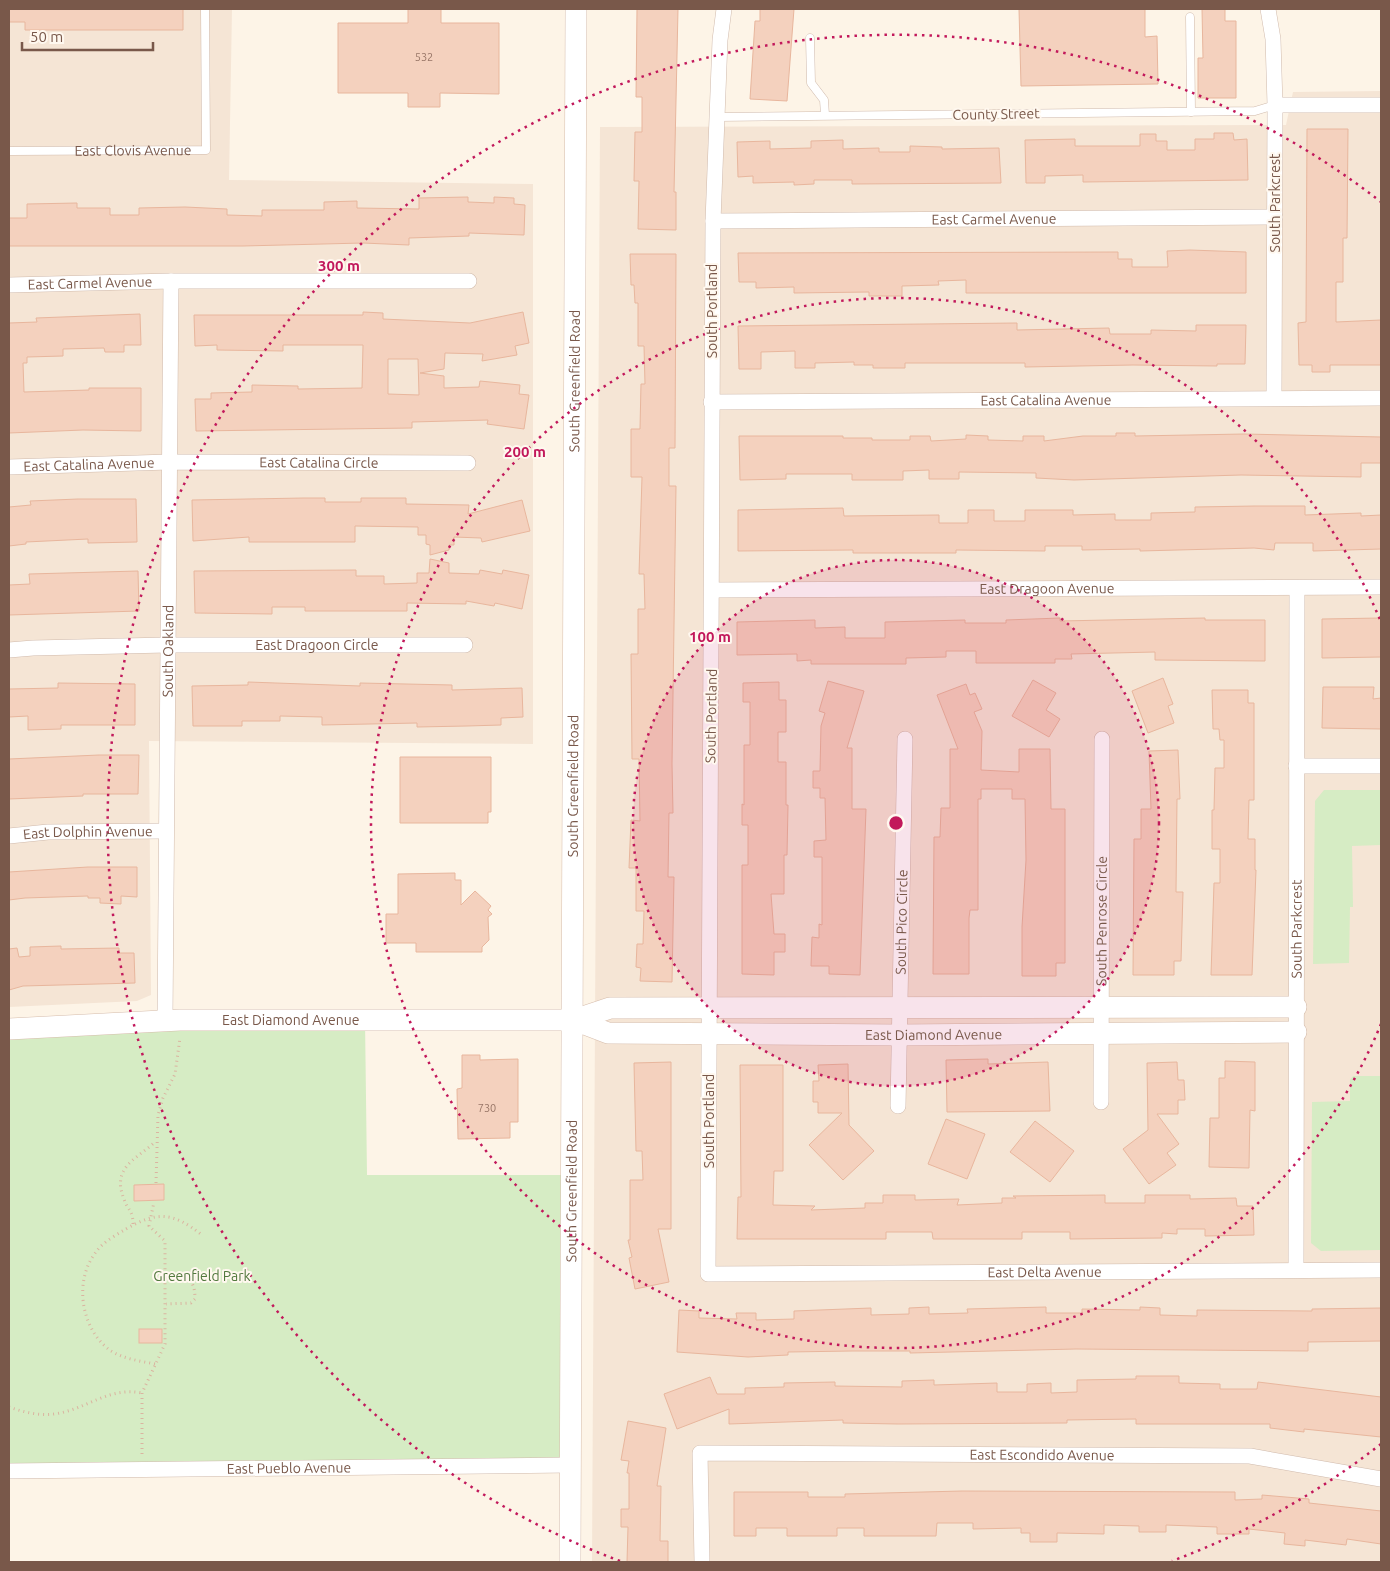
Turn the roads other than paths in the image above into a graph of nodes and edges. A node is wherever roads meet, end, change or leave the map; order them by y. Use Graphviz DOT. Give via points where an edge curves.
graph roads {
  1 [pos="205,9"];
  2 [pos="576,9"];
  3 [pos="724,9"];
  4 [pos="1268,9"];
  5 [pos="1190,17"];
  6 [pos="810,38"];
  7 [pos="1276,105"];
  8 [pos="1381,105"];
  9 [pos="1191,112"];
  10 [pos="825,115"];
  11 [pos="716,117"];
  12 [pos="9,151"];
  13 [pos="1275,217"];
  14 [pos="713,221"];
  15 [pos="171,281"];
  16 [pos="468,281"];
  17 [pos="9,285"];
  18 [pos="1274,398"];
  19 [pos="1381,398"];
  20 [pos="711,402"];
  21 [pos="169,462"];
  22 [pos="468,463"];
  23 [pos="9,467"];
  24 [pos="1381,587"];
  25 [pos="1297,588"];
  26 [pos="713,590"];
  27 [pos="167,645"];
  28 [pos="465,645"];
  29 [pos="9,650"];
  30 [pos="905,739"];
  31 [pos="1102,739"];
  32 [pos="1296,766"];
  33 [pos="1381,766"];
  34 [pos="166,831"];
  35 [pos="9,836"];
  36 [pos="1101,1007"];
  37 [pos="1296,1007"];
  38 [pos="709,1008"];
  39 [pos="899,1008"];
  40 [pos="173,1020"];
  41 [pos="574,1020"];
  42 [pos="9,1029"];
  43 [pos="1296,1032"];
  44 [pos="709,1034"];
  45 [pos="899,1034"];
  46 [pos="1101,1034"];
  47 [pos="1101,1102"];
  48 [pos="898,1106"];
  49 [pos="1296,1270"];
  50 [pos="1381,1270"];
  51 [pos="708,1274"];
  52 [pos="570,1466"];
  53 [pos="9,1471"];
  54 [pos="1381,1479"];
  55 [pos="570,1562"];
  56 [pos="702,1562"];
  1 -- 12 [label="lane, East Clovis Avenue" via="206,150"];
  2 -- 41 [label="street, South Greenfield Road"];
  3 -- 11 [label="street, South Portland"];
  4 -- 7 [label="street, South Parkcrest"];
  5 -- 9 [label="lane"];
  6 -- 10 [label="lane" via="811,83 824,100"];
  7 -- 8 [label="street"];
  7 -- 9 [label="lane, County Street" via="1255,112"];
  7 -- 13 [label="street, South Parkcrest"];
  9 -- 10 [label="lane, County Street"];
  10 -- 11 [label="lane, County Street"];
  11 -- 14 [label="street, South Portland"];
  13 -- 14 [label="street, East Carmel Avenue"];
  13 -- 18 [label="street, South Parkcrest"];
  14 -- 20 [label="street, South Portland"];
  15 -- 16 [label="street, East Carmel Avenue"];
  15 -- 17 [label="street, East Carmel Avenue"];
  15 -- 21 [label="street, South Oakland"];
  18 -- 19 [label="street, East Catalina Avenue"];
  18 -- 20 [label="street, East Catalina Avenue"];
  20 -- 26 [label="street, South Portland"];
  21 -- 22 [label="street, East Catalina Circle"];
  21 -- 23 [label="street, East Catalina Avenue"];
  21 -- 27 [label="street, South Oakland"];
  24 -- 25 [label="street, East Dragoon Avenue"];
  25 -- 26 [label="street, East Dragoon Avenue"];
  25 -- 32 [label="street, South Parkcrest"];
  26 -- 38 [label="street, South Portland"];
  27 -- 28 [label="street, East Dragoon Circle"];
  27 -- 29 [label="street"];
  27 -- 34 [label="street, South Oakland"];
  30 -- 39 [label="street, South Pico Circle"];
  31 -- 36 [label="street, South Penrose Circle"];
  32 -- 33 [label="street"];
  32 -- 37 [label="street, South Parkcrest"];
  34 -- 35 [label="street, East Dolphin Avenue" via="48,832"];
  34 -- 40 [label="street, South Oakland"];
  36 -- 37 [label="street, East Diamond Avenue"];
  36 -- 39 [label="street, East Diamond Avenue"];
  36 -- 46 [label="street, South Penrose Circle"];
  37 -- 43 [label="street, South Parkcrest"];
  38 -- 39 [label="street, East Diamond Avenue"];
  38 -- 41 [label="street, East Diamond Avenue" via="610,1008"];
  38 -- 44 [label="street, South Portland"];
  39 -- 45 [label="street, South Pico Circle"];
  40 -- 41 [label="street, East Diamond Avenue"];
  40 -- 42 [label="street, East Diamond Avenue"];
  41 -- 44 [label="street, East Diamond Avenue" via="608,1033"];
  41 -- 52 [label="street, South Greenfield Road"];
  43 -- 46 [label="street, East Diamond Avenue"];
  43 -- 49 [label="street, South Parkcrest"];
  44 -- 45 [label="street, East Diamond Avenue"];
  44 -- 51 [label="street, South Portland"];
  45 -- 46 [label="street, East Diamond Avenue"];
  45 -- 48 [label="street, South Pico Circle"];
  46 -- 47 [label="street, South Penrose Circle"];
  49 -- 50 [label="street, East Delta Avenue"];
  49 -- 51 [label="street, East Delta Avenue"];
  52 -- 53 [label="street, East Pueblo Avenue"];
  52 -- 55 [label="street, South Greenfield Road"];
  54 -- 56 [label="street, East Escondido Avenue" via="1250,1456 700,1453"];
}
